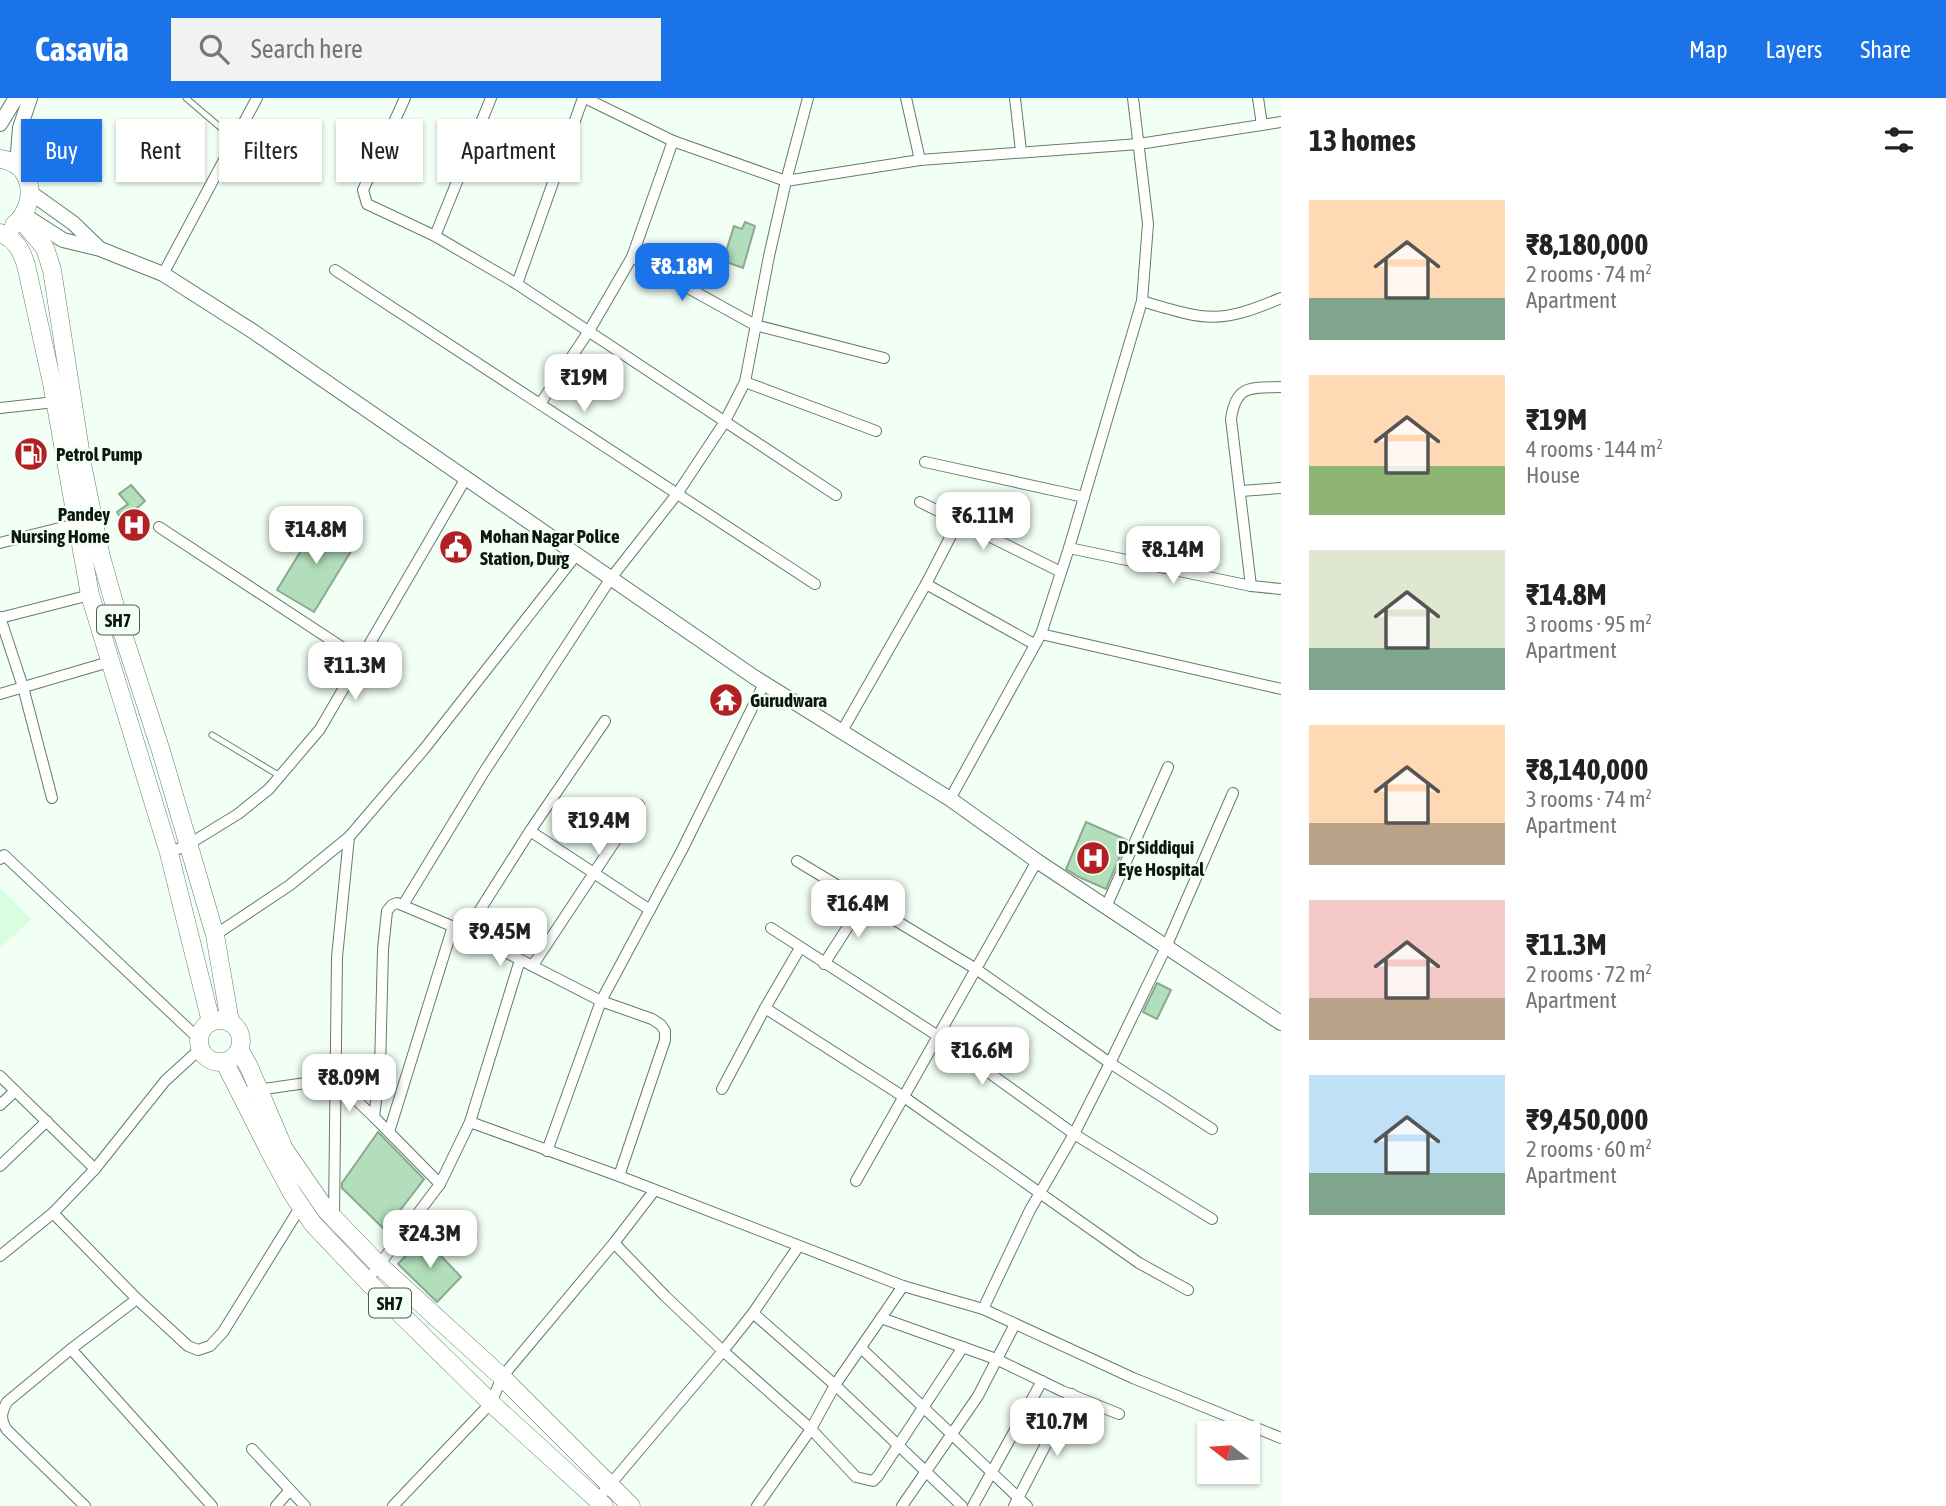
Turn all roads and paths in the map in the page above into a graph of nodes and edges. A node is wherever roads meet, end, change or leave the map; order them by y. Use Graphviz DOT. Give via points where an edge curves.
graph roads {
  1 [pos="16,98"];
  2 [pos="30,98"];
  3 [pos="186,98"];
  4 [pos="257,98"];
  5 [pos="405,98"];
  6 [pos="491,98"];
  7 [pos="584,98"];
  8 [pos="808,98"];
  9 [pos="906,98"];
  10 [pos="1014,98"];
  11 [pos="1133,98"];
  12 [pos="1258,98"];
  13 [pos="246,119"];
  14 [pos="1281,122"];
  15 [pos="0,124"];
  16 [pos="1262,125"];
  17 [pos="219,126"];
  18 [pos="673,141"];
  19 [pos="1139,144"];
  20 [pos="1021,151"];
  21 [pos="920,160"];
  22 [pos="8,162"];
  23 [pos="219,170"];
  24 [pos="786,180"];
  25 [pos="31,193"];
  26 [pos="22,217"];
  27 [pos="0,232"];
  28 [pos="435,236"];
  29 [pos="100,249"];
  30 [pos="632,257"];
  31 [pos="335,270"];
  32 [pos="163,274"];
  33 [pos="517,284"];
  34 [pos="1142,298"];
  35 [pos="1281,298"];
  36 [pos="755,325"];
  37 [pos="589,331"];
  38 [pos="65,351"];
  39 [pos="45,354"];
  40 [pos="884,358"];
  41 [pos="745,383"];
  42 [pos="1281,387"];
  43 [pos="55,402"];
  44 [pos="540,404"];
  45 [pos="0,408"];
  46 [pos="724,423"];
  47 [pos="876,431"];
  48 [pos="925,462"];
  49 [pos="466,478"];
  50 [pos="1281,488"];
  51 [pos="1241,491"];
  52 [pos="677,494"];
  53 [pos="835,495"];
  54 [pos="1084,497"];
  55 [pos="920,502"];
  56 [pos="958,522"];
  57 [pos="76,524"];
  58 [pos="159,527"];
  59 [pos="0,543"];
  60 [pos="1069,548"];
  61 [pos="577,554"];
  62 [pos="1061,572"];
  63 [pos="611,578"];
  64 [pos="815,584"];
  65 [pos="926,584"];
  66 [pos="1251,586"];
  67 [pos="1281,589"];
  68 [pos="90,595"];
  69 [pos="0,617"];
  70 [pos="1041,634"];
  71 [pos="1034,644"];
  72 [pos="360,659"];
  73 [pos="109,662"];
  74 [pos="764,684"];
  75 [pos="23,687"];
  76 [pos="1281,689"];
  77 [pos="0,694"];
  78 [pos="605,721"];
  79 [pos="842,731"];
  80 [pos="212,735"];
  81 [pos="1168,767"];
  82 [pos="280,776"];
  83 [pos="1233,793"];
  84 [pos="52,798"];
  85 [pos="950,799"];
  86 [pos="639,805"];
  87 [pos="530,831"];
  88 [pos="349,837"];
  89 [pos="189,844"];
  90 [pos="169,853"];
  91 [pos="1,855"];
  92 [pos="797,861"];
  93 [pos="1037,861"];
  94 [pos="593,872"];
  95 [pos="864,900"];
  96 [pos="403,905"];
  97 [pos="1106,907"];
  98 [pos="650,910"];
  99 [pos="453,926"];
  100 [pos="771,928"];
  101 [pos="466,932"];
  102 [pos="215,935"];
  103 [pos="1166,947"];
  104 [pos="800,948"];
  105 [pos="520,960"];
  106 [pos="824,964"];
  107 [pos="533,965"];
  108 [pos="976,969"];
  109 [pos="601,1002"];
  110 [pos="765,1008"];
  111 [pos="211,1022"];
  112 [pos="230,1022"];
  113 [pos="1281,1023"];
  114 [pos="938,1036"];
  115 [pos="199,1044"];
  116 [pos="240,1051"];
  117 [pos="225,1063"];
  118 [pos="1110,1063"];
  119 [pos="0,1076"];
  120 [pos="334,1079"];
  121 [pos="722,1089"];
  122 [pos="257,1090"];
  123 [pos="15,1091"];
  124 [pos="239,1094"];
  125 [pos="904,1097"];
  126 [pos="0,1105"];
  127 [pos="374,1117"];
  128 [pos="47,1121"];
  129 [pos="470,1122"];
  130 [pos="1212,1129"];
  131 [pos="389,1132"];
  132 [pos="1074,1134"];
  133 [pos="547,1151"];
  134 [pos="0,1166"];
  135 [pos="95,1169"];
  136 [pos="619,1176"];
  137 [pos="856,1181"];
  138 [pos="440,1184"];
  139 [pos="654,1191"];
  140 [pos="1041,1192"];
  141 [pos="301,1206"];
  142 [pos="53,1213"];
  143 [pos="334,1217"];
  144 [pos="1212,1219"];
  145 [pos="614,1243"];
  146 [pos="798,1247"];
  147 [pos="0,1256"];
  148 [pos="380,1266"];
  149 [pos="367,1281"];
  150 [pos="903,1286"];
  151 [pos="1188,1290"];
  152 [pos="137,1299"];
  153 [pos="983,1310"];
  154 [pos="753,1313"];
  155 [pos="881,1318"];
  156 [pos="1015,1324"];
  157 [pos="963,1347"];
  158 [pos="861,1348"];
  159 [pos="71,1349"];
  160 [pos="723,1351"];
  161 [pos="996,1359"];
  162 [pos="502,1377"];
  163 [pos="1042,1381"];
  164 [pos="835,1385"];
  165 [pos="1072,1394"];
  166 [pos="491,1403"];
  167 [pos="923,1408"];
  168 [pos="1119,1414"];
  169 [pos="811,1429"];
  170 [pos="953,1434"];
  171 [pos="1281,1438"];
  172 [pos="898,1445"];
  173 [pos="253,1449"];
  174 [pos="927,1473"];
  175 [pos="992,1473"];
  176 [pos="609,1485"];
  177 [pos="289,1490"];
  178 [pos="600,1503"];
  179 [pos="1020,1503"];
  180 [pos="85,1506"];
  181 [pos="212,1506"];
  182 [pos="276,1506"];
  183 [pos="304,1506"];
  184 [pos="393,1506"];
  185 [pos="631,1506"];
  186 [pos="757,1506"];
  187 [pos="902,1506"];
  188 [pos="962,1506"];
  189 [pos="973,1506"];
  1 -- 15 [label="street"];
  2 -- 22 [label="street"];
  3 -- 17 [label="lane"];
  4 -- 13 [label="street"];
  5 -- 28 [label="street" via="363,190 364,199 373,208"];
  6 -- 28 [label="street"];
  7 -- 18 [label="street"];
  7 -- 33 [label="street"];
  8 -- 24 [label="street"];
  9 -- 21 [label="street"];
  10 -- 20 [label="street"];
  11 -- 19 [label="street"];
  12 -- 16 [label="street"];
  14 -- 16 [label="street"];
  16 -- 19 [label="street"];
  18 -- 24 [label="street"];
  18 -- 30 [label="street"];
  19 -- 20 [label="street"];
  19 -- 34 [label="street" via="1148,224"];
  20 -- 21 [label="street"];
  21 -- 24 [label="street"];
  22 -- 25 [label="main road" via="29,182"];
  23 -- 32 [label="street"];
  24 -- 36 [label="street"];
  25 -- 26 [label="main road"];
  25 -- 29 [label="street"];
  26 -- 27 [label="main road, SH7"];
  26 -- 29 [label="street" via="62,240"];
  26 -- 38 [label="main road, SH7" via="45,248"];
  27 -- 39 [label="main road, SH7" via="22,251"];
  28 -- 33 [label="street"];
  29 -- 32 [label="street"];
  30 -- 36 [label="street"];
  30 -- 37 [label="street"];
  31 -- 44 [label="street"];
  32 -- 49 [label="street"];
  33 -- 37 [label="street"];
  34 -- 35 [label="street" via="1193,317 1215,319"];
  34 -- 54 [label="street"];
  36 -- 40 [label="street"];
  36 -- 41 [label="street"];
  37 -- 44 [label="street"];
  37 -- 46 [label="street"];
  38 -- 39 [label="main road"];
  38 -- 89 [label="main road, SH7" via="101,558"];
  39 -- 43 [label="main road, SH7"];
  41 -- 46 [label="street"];
  41 -- 47 [label="street"];
  42 -- 51 [label="street" via="1250,388 1233,405"];
  43 -- 45 [label="street"];
  43 -- 57 [label="main road, SH7"];
  44 -- 52 [label="street"];
  46 -- 52 [label="street"];
  46 -- 53 [label="street"];
  48 -- 54 [label="street"];
  49 -- 61 [label="street"];
  49 -- 72 [label="street"];
  50 -- 51 [label="street"];
  51 -- 66 [label="street"];
  52 -- 63 [label="street"];
  52 -- 64 [label="street"];
  54 -- 60 [label="street"];
  55 -- 56 [label="street"];
  56 -- 62 [label="street"];
  56 -- 65 [label="street"];
  57 -- 59 [label="street"];
  57 -- 68 [label="main road, SH7"];
  58 -- 72 [label="street"];
  60 -- 62 [label="street"];
  60 -- 66 [label="street"];
  61 -- 63 [label="street"];
  61 -- 88 [label="street"];
  62 -- 70 [label="street"];
  63 -- 74 [label="street"];
  63 -- 96 [label="street"];
  65 -- 71 [label="street"];
  65 -- 79 [label="street"];
  66 -- 67 [label="street"];
  68 -- 69 [label="street"];
  68 -- 73 [label="main road, SH7"];
  69 -- 75 [label="street"];
  70 -- 71 [label="street"];
  70 -- 76 [label="street"];
  71 -- 85 [label="street"];
  72 -- 82 [label="street" via="320,729"];
  73 -- 75 [label="street"];
  73 -- 90 [label="main road, SH7"];
  74 -- 79 [label="street"];
  74 -- 98 [label="street"];
  75 -- 77 [label="street"];
  75 -- 84 [label="street"];
  78 -- 87 [label="street"];
  79 -- 85 [label="street"];
  80 -- 82 [label="lane"];
  81 -- 97 [label="street"];
  82 -- 89 [label="street" via="238,814"];
  83 -- 103 [label="street"];
  85 -- 93 [label="street"];
  86 -- 94 [label="street"];
  87 -- 94 [label="street"];
  87 -- 101 [label="street"];
  88 -- 102 [label="street" via="290,885"];
  88 -- 120 [label="street" via="337,957"];
  89 -- 90 [label="street"];
  89 -- 102 [label="main road, SH7"];
  90 -- 111 [label="main road, SH7"];
  91 -- 115 [label="street"];
  92 -- 95 [label="street"];
  93 -- 97 [label="street"];
  93 -- 108 [label="street"];
  94 -- 98 [label="street"];
  94 -- 107 [label="street"];
  95 -- 106 [label="street"];
  95 -- 108 [label="street"];
  96 -- 99 [label="street"];
  96 -- 127 [label="street" via="391,905 387,911"];
  97 -- 103 [label="street"];
  98 -- 109 [label="street"];
  99 -- 101 [label="street"];
  99 -- 131 [label="street"];
  100 -- 104 [label="street"];
  101 -- 105 [label="street"];
  102 -- 112 [label="main road, SH7"];
  103 -- 113 [label="street"];
  103 -- 118 [label="street"];
  104 -- 106 [label="street"];
  104 -- 110 [label="street"];
  105 -- 107 [label="street"];
  105 -- 129 [label="street"];
  106 -- 114 [label="street"];
  107 -- 109 [label="street"];
  108 -- 114 [label="street"];
  108 -- 118 [label="street"];
  109 -- 133 [label="street"];
  109 -- 136 [label="street" via="652,1019 665,1031"];
  110 -- 121 [label="street"];
  110 -- 125 [label="street"];
  111 -- 112 [label="main road"];
  111 -- 115 [label="main road" via="202,1029"];
  112 -- 116 [label="main road, SH7" via="242,1038"];
  114 -- 125 [label="street"];
  114 -- 132 [label="street"];
  115 -- 117 [label="main road" via="205,1058"];
  115 -- 135 [label="street"];
  116 -- 117 [label="main road"];
  116 -- 122 [label="main road, SH7"];
  117 -- 124 [label="main road, SH7"];
  118 -- 130 [label="street"];
  118 -- 132 [label="street"];
  119 -- 123 [label="street"];
  120 -- 122 [label="street"];
  120 -- 127 [label="street"];
  120 -- 143 [label="street"];
  122 -- 124 [label="street"];
  122 -- 143 [label="main road, SH7" via="284,1149"];
  123 -- 126 [label="street"];
  123 -- 128 [label="street"];
  124 -- 141 [label="main road, SH7"];
  125 -- 137 [label="street"];
  125 -- 140 [label="street"];
  127 -- 131 [label="street"];
  128 -- 134 [label="street"];
  128 -- 135 [label="street"];
  129 -- 133 [label="street"];
  129 -- 138 [label="street"];
  131 -- 138 [label="street"];
  132 -- 140 [label="street"];
  132 -- 144 [label="street"];
  133 -- 136 [label="street"];
  135 -- 142 [label="street"];
  136 -- 139 [label="street"];
  138 -- 148 [label="street"];
  139 -- 145 [label="street"];
  139 -- 146 [label="street"];
  140 -- 151 [label="street" via="1139,1263"];
  140 -- 153 [label="street"];
  141 -- 149 [label="main road, SH7"];
  141 -- 152 [label="street" via="210,1346 198,1350 188,1346"];
  142 -- 147 [label="street"];
  142 -- 152 [label="street"];
  143 -- 148 [label="main road, SH7"];
  145 -- 160 [label="street"];
  145 -- 162 [label="street"];
  146 -- 150 [label="street"];
  146 -- 154 [label="street"];
  148 -- 149 [label="street"];
  148 -- 162 [label="main road, SH7"];
  149 -- 166 [label="main road, SH7"];
  150 -- 153 [label="street"];
  150 -- 155 [label="street"];
  152 -- 159 [label="street"];
  153 -- 156 [label="street"];
  154 -- 160 [label="street"];
  154 -- 164 [label="street"];
  155 -- 157 [label="street"];
  155 -- 158 [label="street"];
  156 -- 161 [label="street"];
  156 -- 171 [label="street"];
  157 -- 161 [label="street"];
  157 -- 167 [label="street"];
  158 -- 164 [label="street"];
  158 -- 167 [label="street"];
  159 -- 180 [label="street" via="7,1402 1,1420"];
  159 -- 181 [label="street"];
  160 -- 169 [label="street"];
  160 -- 176 [label="street"];
  161 -- 163 [label="street"];
  161 -- 170 [label="street"];
  162 -- 166 [label="street"];
  162 -- 176 [label="main road, SH7"];
  163 -- 165 [label="street"];
  163 -- 175 [label="street"];
  164 -- 169 [label="street"];
  164 -- 172 [label="street"];
  165 -- 168 [label="street"];
  165 -- 179 [label="street"];
  166 -- 178 [label="main road, SH7"];
  166 -- 184 [label="street"];
  167 -- 170 [label="street"];
  167 -- 172 [label="street"];
  169 -- 172 [label="street" via="864,1480 878,1476"];
  169 -- 186 [label="street"];
  170 -- 174 [label="street"];
  170 -- 175 [label="street"];
  172 -- 174 [label="street"];
  173 -- 177 [label="street"];
  174 -- 187 [label="street"];
  174 -- 188 [label="street"];
  175 -- 179 [label="street"];
  175 -- 189 [label="street"];
  176 -- 178 [label="street"];
  176 -- 185 [label="main road, SH7"];
  177 -- 182 [label="street"];
  177 -- 183 [label="street"];
}
